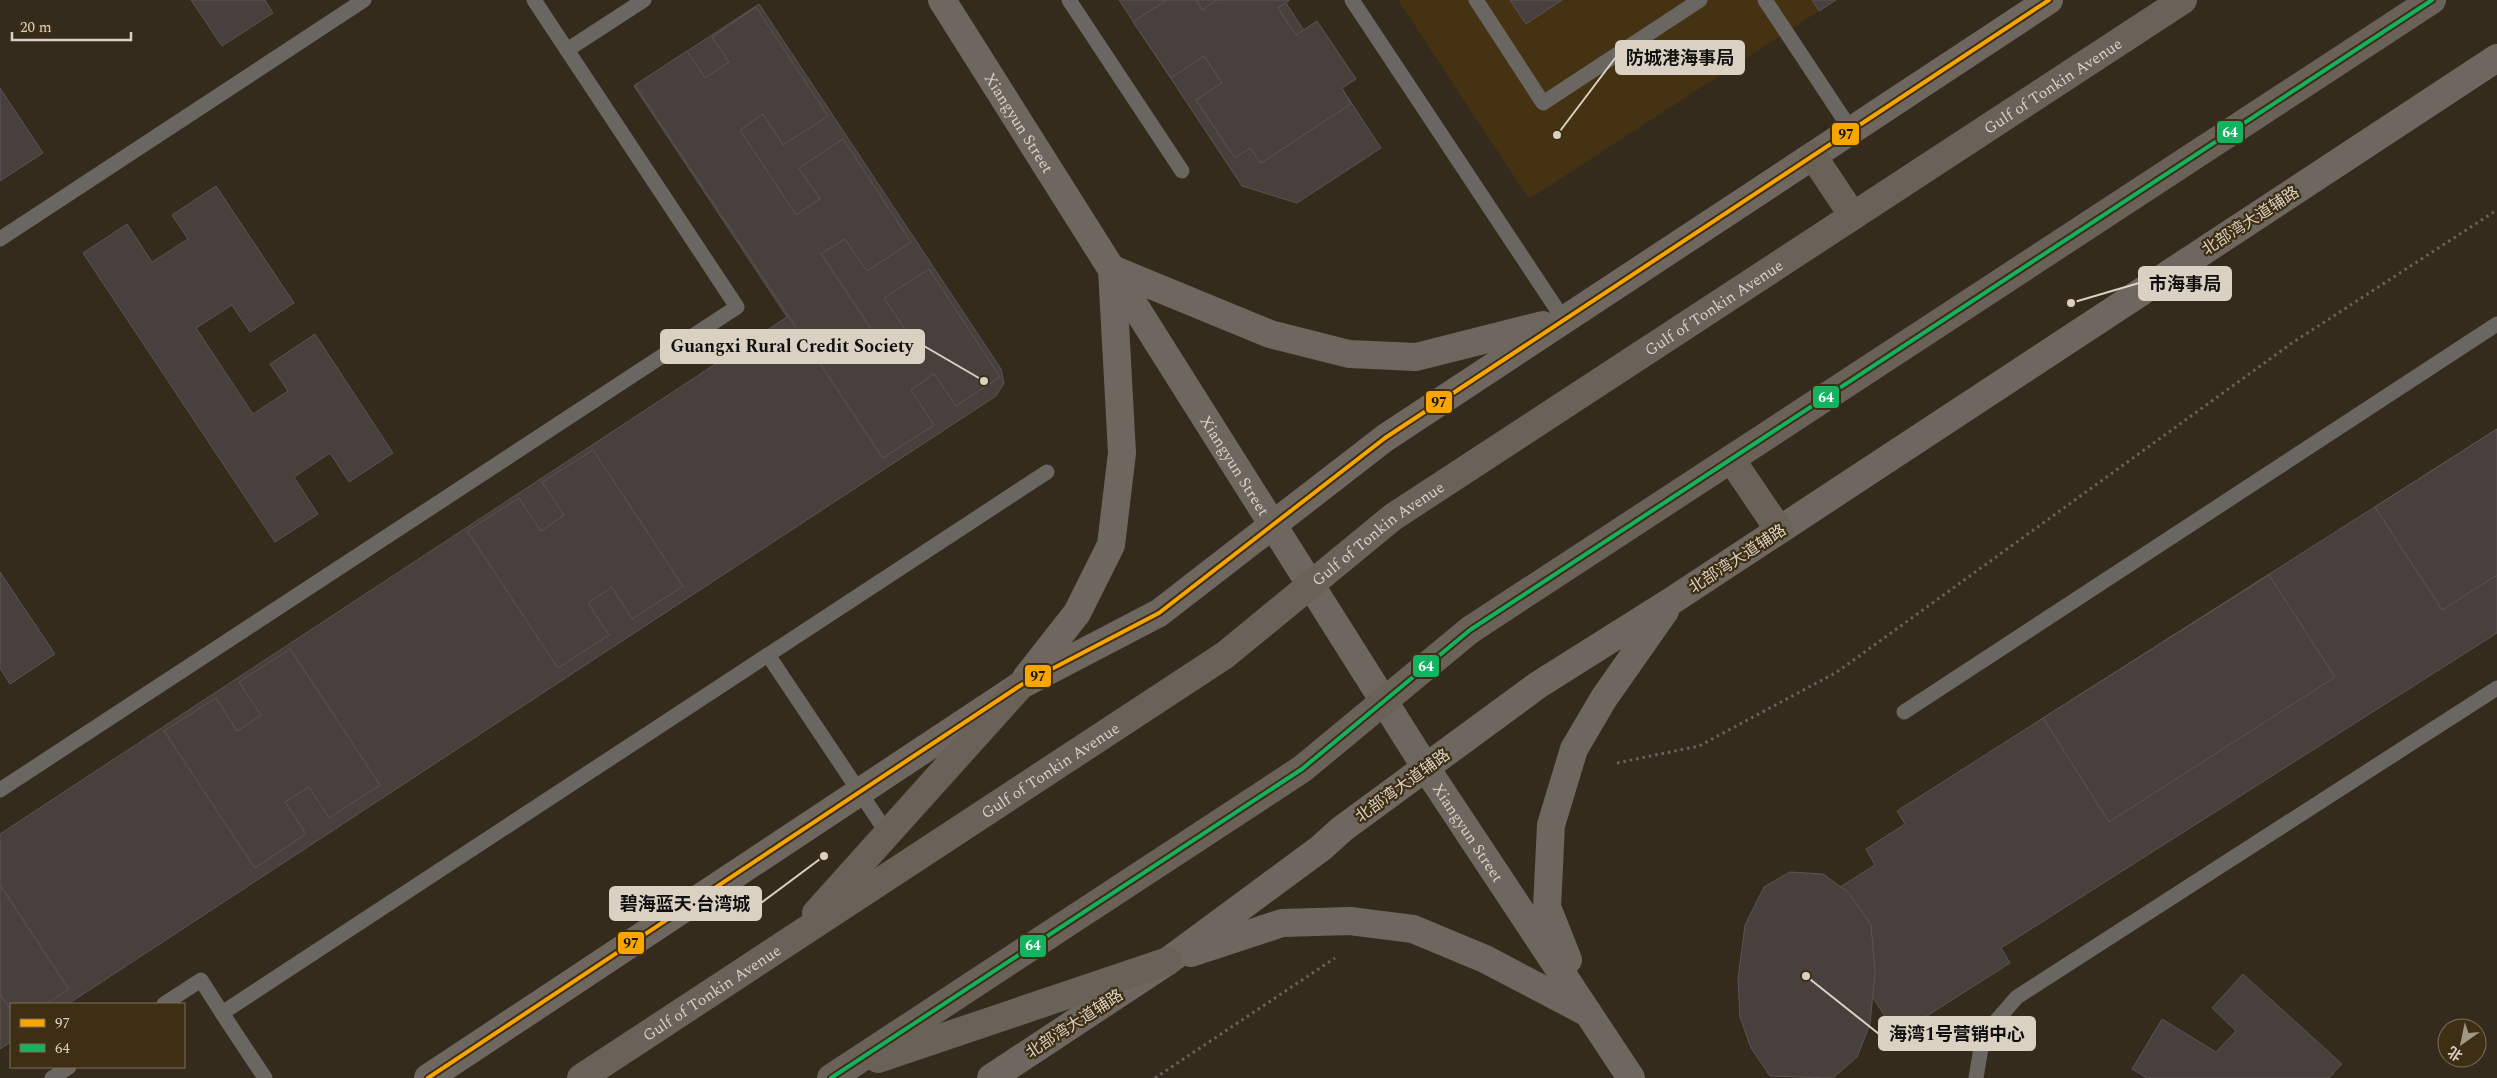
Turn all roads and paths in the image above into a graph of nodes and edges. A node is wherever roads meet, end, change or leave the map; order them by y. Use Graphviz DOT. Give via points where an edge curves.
graph roads {
  1 [pos="364,0"];
  2 [pos="534,0"];
  3 [pos="644,0"];
  4 [pos="942,0"];
  5 [pos="1069,0"];
  6 [pos="1352,0"];
  7 [pos="1476,0"];
  8 [pos="1700,0"];
  9 [pos="1765,0"];
  10 [pos="2048,0"];
  11 [pos="2182,0"];
  12 [pos="2432,0"];
  13 [pos="567,50"];
  14 [pos="2497,58"];
  15 [pos="1851,130"];
  16 [pos="1813,156"];
  17 [pos="1182,171"];
  18 [pos="2497,210"];
  19 [pos="1853,216"];
  20 [pos="0,239"];
  21 [pos="1112,269"];
  22 [pos="1564,320"];
  23 [pos="2497,324"];
  24 [pos="1731,459"];
  25 [pos="1047,472"];
  26 [pos="1273,525"];
  27 [pos="1779,530"];
  28 [pos="1310,585"];
  29 [pos="1673,600"];
  30 [pos="768,655"];
  31 [pos="1021,685"];
  32 [pos="2497,688"];
  33 [pos="1384,701"];
  34 [pos="1904,712"];
  35 [pos="1617,763"];
  36 [pos="1426,768"];
  37 [pos="0,790"];
  38 [pos="860,792"];
  39 [pos="887,833"];
  40 [pos="791,940"];
  41 [pos="1336,957"];
  42 [pos="1168,961"];
  43 [pos="166,1003"];
  44 [pos="222,1013"];
  45 [pos="1591,1015"];
  46 [pos="67,1068"];
  47 [pos="836,1074"];
  48 [pos="52,1078"];
  49 [pos="265,1078"];
  50 [pos="428,1078"];
  51 [pos="581,1078"];
  52 [pos="991,1078"];
  53 [pos="1155,1078"];
  54 [pos="1631,1078"];
  55 [pos="1976,1078"];
  1 -- 20 [label="lane"];
  2 -- 13 [label="lane"];
  3 -- 13 [label="lane"];
  4 -- 21 [label="main road, Xiangyun Street"];
  5 -- 17 [label="lane"];
  6 -- 22 [label="lane"];
  7 -- 8 [label="lane" via="1544,103"];
  9 -- 15 [label="lane"];
  10 -- 15 [label="main road"];
  11 -- 19 [label="highway, Gulf of Tonkin Avenue"];
  12 -- 24 [label="highway"];
  13 -- 37 [label="lane" via="737,307"];
  14 -- 27 [label="main road, 北部湾大道辅路"];
  15 -- 16 [label="main road"];
  16 -- 19 [label="highway"];
  16 -- 22 [label="main road"];
  18 -- 35 [label="path" via="2292,343 1837,672 1699,746"];
  19 -- 28 [label="highway, Gulf of Tonkin Avenue" via="1393,517"];
  21 -- 22 [label="main road" via="1270,334 1348,354 1416,357"];
  21 -- 26 [label="main road, Xiangyun Street"];
  21 -- 31 [label="main road" via="1122,453 1111,545 1077,614"];
  22 -- 26 [label="main road" via="1385,438"];
  23 -- 34 [label="lane"];
  24 -- 27 [label="highway"];
  24 -- 33 [label="highway" via="1470,630"];
  25 -- 30 [label="lane"];
  26 -- 28 [label="main road, Xiangyun Street"];
  26 -- 31 [label="main road" via="1159,613"];
  27 -- 29 [label="main road, 北部湾大道辅路"];
  28 -- 33 [label="main road, Xiangyun Street"];
  28 -- 40 [label="highway, Gulf of Tonkin Avenue" via="1225,656"];
  29 -- 36 [label="main road, 北部湾大道辅路" via="1538,685"];
  29 -- 45 [label="main road" via="1604,698 1574,749 1551,825 1546,907"];
  30 -- 38 [label="lane"];
  30 -- 44 [label="lane"];
  31 -- 38 [label="main road"];
  31 -- 39 [label="highway"];
  32 -- 55 [label="lane" via="2017,997 1983,1036"];
  33 -- 36 [label="main road, Xiangyun Street"];
  33 -- 47 [label="highway" via="1302,769"];
  36 -- 42 [label="main road, 北部湾大道辅路"];
  36 -- 45 [label="main road, Xiangyun Street"];
  38 -- 39 [label="lane"];
  38 -- 50 [label="main road"];
  39 -- 40 [label="highway"];
  40 -- 51 [label="highway, Gulf of Tonkin Avenue"];
  41 -- 53 [label="path"];
  42 -- 45 [label="main road" via="1282,923 1359,922 1422,932 1485,958"];
  42 -- 47 [label="highway"];
  42 -- 52 [label="main road, 北部湾大道辅路"];
  43 -- 44 [label="lane" via="200,980"];
  44 -- 49 [label="lane"];
  45 -- 54 [label="main road, Xiangyun Street"];
  46 -- 48 [label="lane"];
}
